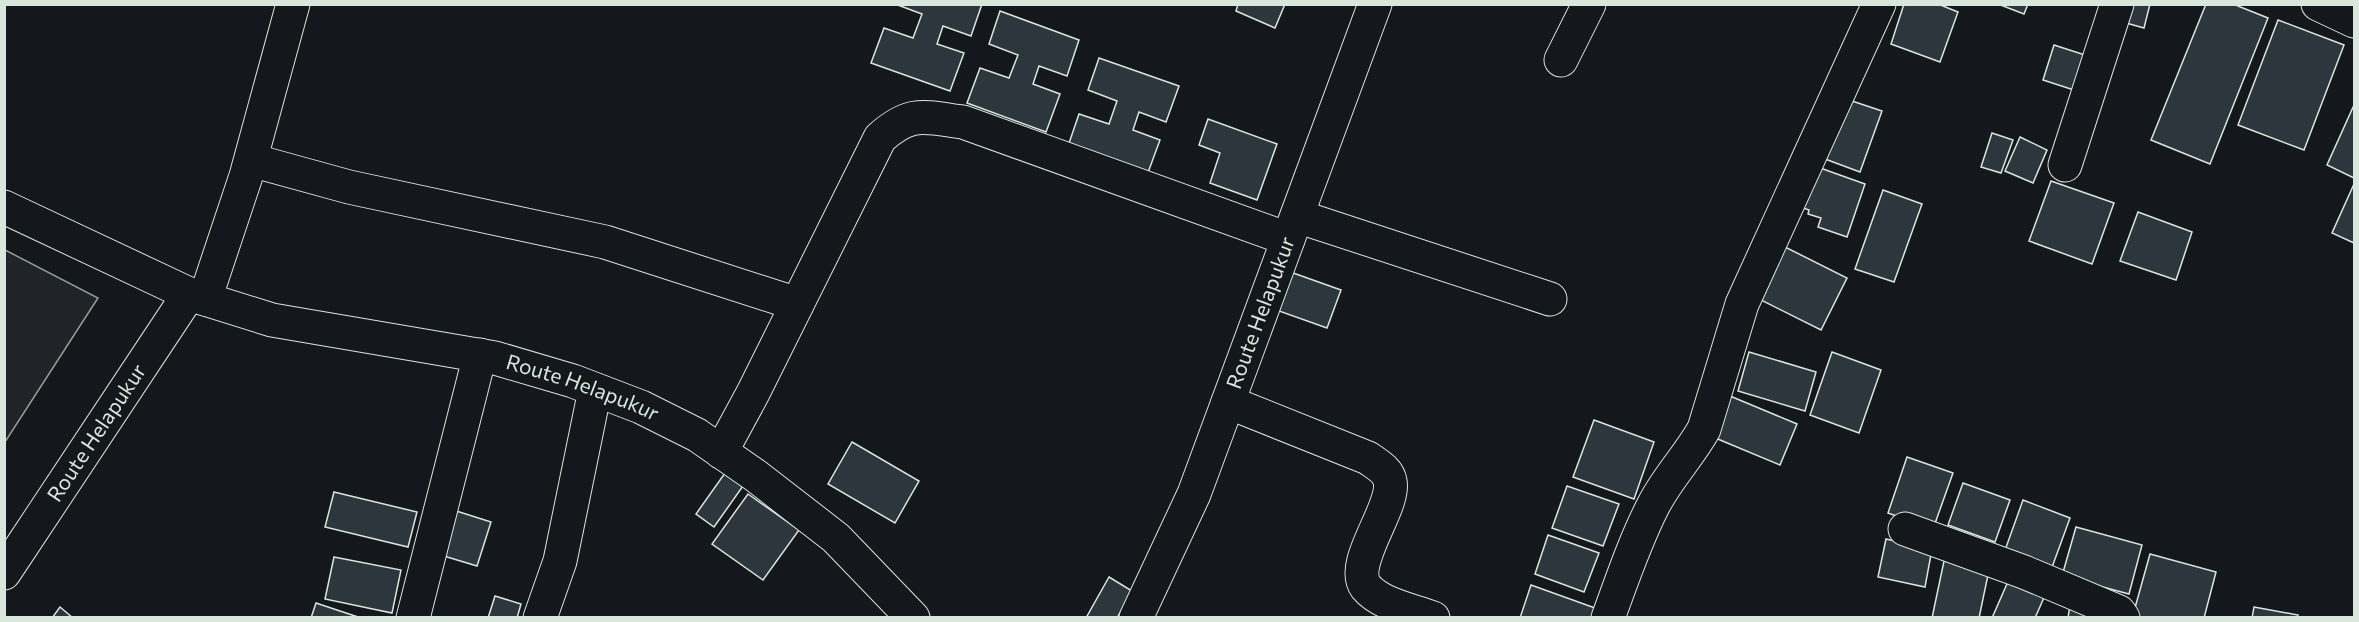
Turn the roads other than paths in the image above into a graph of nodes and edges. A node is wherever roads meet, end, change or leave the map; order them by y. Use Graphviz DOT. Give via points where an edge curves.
graph roads {
  1 [pos="292,4"];
  2 [pos="1375,4"];
  3 [pos="1588,4"];
  4 [pos="1879,4"];
  5 [pos="2117,4"];
  6 [pos="2322,5"];
  7 [pos="2355,21"];
  8 [pos="1561,60"];
  9 [pos="250,160"];
  10 [pos="2065,165"];
  11 [pos="4,207"];
  12 [pos="1292,228"];
  13 [pos="197,296"];
  14 [pos="1550,299"];
  15 [pos="797,304"];
  16 [pos="480,355"];
  17 [pos="596,390"];
  18 [pos="1228,402"];
  19 [pos="721,452"];
  20 [pos="1905,529"];
  21 [pos="4,573"];
  22 [pos="413,618"];
  23 [pos="540,618"];
  24 [pos="913,618"];
  25 [pos="1137,618"];
  26 [pos="1433,618"];
  27 [pos="1608,618"];
  28 [pos="2124,618"];
  1 -- 9 [label="street"];
  2 -- 12 [label="street, Route Helapukur"];
  3 -- 8 [label="street"];
  4 -- 27 [label="street" via="1742,304 1704,429 1652,507"];
  5 -- 10 [label="street"];
  6 -- 7 [label="street"];
  9 -- 13 [label="street"];
  9 -- 15 [label="street" via="349,187 605,242"];
  11 -- 13 [label="street, Route Helapukur"];
  12 -- 14 [label="street"];
  12 -- 15 [label="street" via="963,122 918,116 896,123 880,138"];
  12 -- 18 [label="street, Route Helapukur"];
  13 -- 16 [label="street, Route Helapukur" via="272,320"];
  13 -- 21 [label="street, Route Helapukur"];
  15 -- 19 [label="street"];
  16 -- 17 [label="street, Route Helapukur"];
  16 -- 22 [label="street"];
  17 -- 19 [label="street, Route Helapukur" via="697,435"];
  17 -- 23 [label="street" via="560,561"];
  18 -- 25 [label="street, Route Helapukur" via="1194,494"];
  18 -- 26 [label="street" via="1368,458 1385,471 1390,482 1387,500 1365,556 1365,586 1382,600"];
  19 -- 24 [label="street, Route Helapukur" via="836,538"];
  20 -- 28 [label="street" via="2024,572 2119,612"];
}
